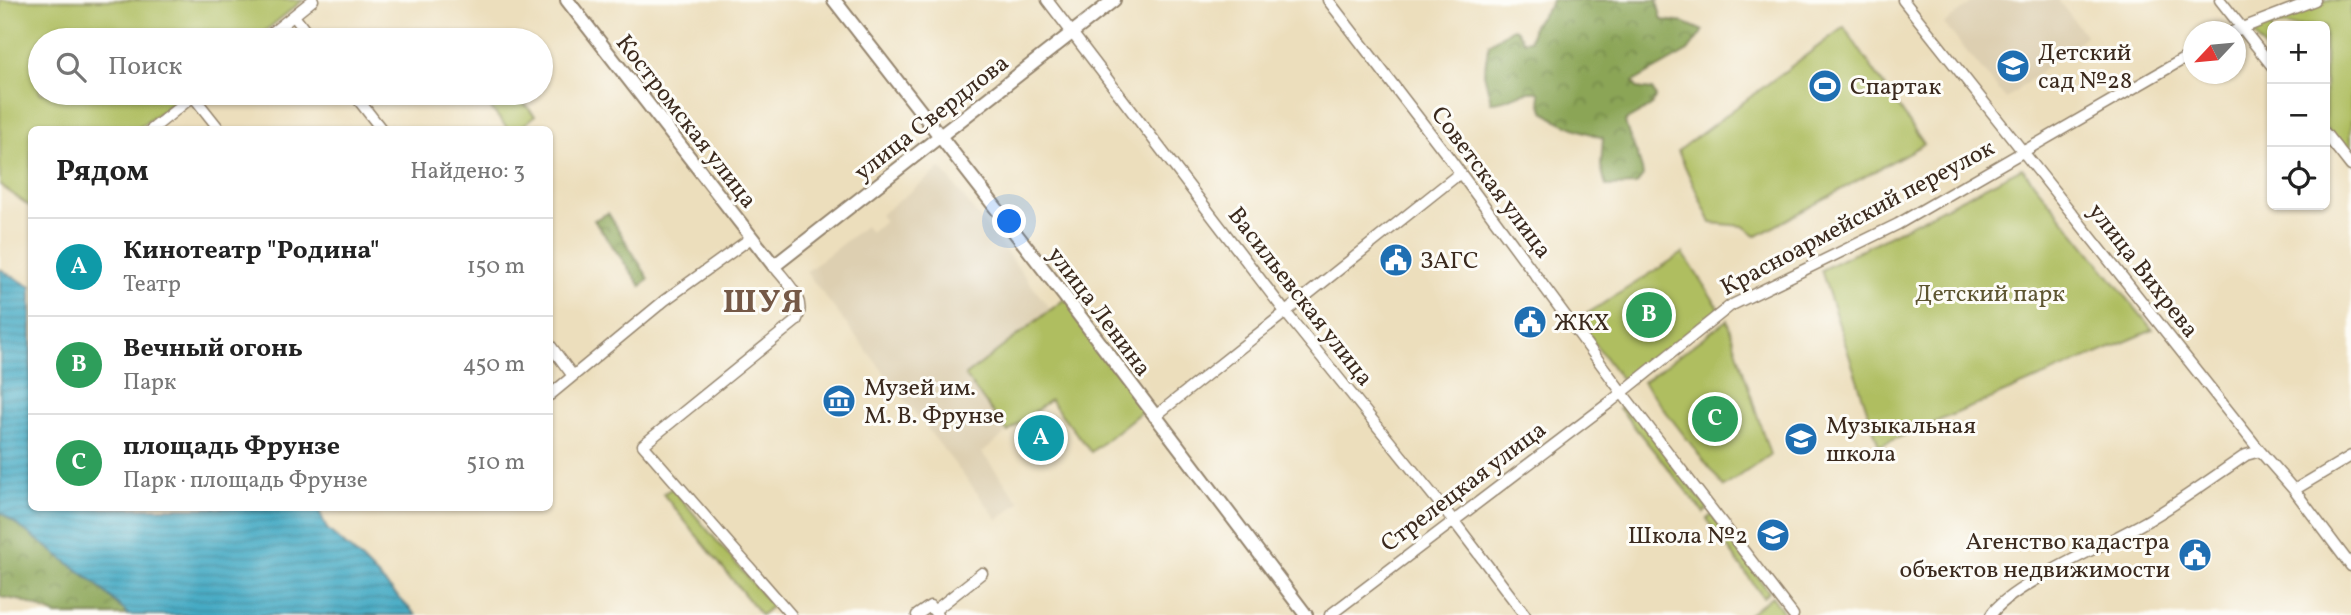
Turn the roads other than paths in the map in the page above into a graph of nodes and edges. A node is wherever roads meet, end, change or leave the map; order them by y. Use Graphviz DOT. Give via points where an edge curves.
graph roads {
  1 [pos="313,0"];
  2 [pos="567,0"];
  3 [pos="834,0"];
  4 [pos="1046,0"];
  5 [pos="1114,0"];
  6 [pos="1328,0"];
  7 [pos="1903,0"];
  8 [pos="2220,0"];
  9 [pos="2315,0"];
  10 [pos="293,16"];
  11 [pos="2232,21"];
  12 [pos="2246,25"];
  13 [pos="278,28"];
  14 [pos="302,28"];
  15 [pos="1072,33"];
  16 [pos="2246,39"];
  17 [pos="2183,59"];
  18 [pos="2267,61"];
  19 [pos="182,105"];
  20 [pos="203,105"];
  21 [pos="362,105"];
  22 [pos="156,126"];
  23 [pos="217,126"];
  24 [pos="379,126"];
  25 [pos="938,136"];
  26 [pos="2330,139"];
  27 [pos="2024,150"];
  28 [pos="2351,166"];
  29 [pos="1460,173"];
  30 [pos="751,238"];
  31 [pos="774,267"];
  32 [pos="1286,313"];
  33 [pos="553,349"];
  34 [pos="573,376"];
  35 [pos="1622,391"];
  36 [pos="553,393"];
  37 [pos="1154,417"];
  38 [pos="2260,451"];
  39 [pos="2351,456"];
  40 [pos="2294,490"];
  41 [pos="1453,520"];
  42 [pos="2351,566"];
  43 [pos="982,573"];
  44 [pos="934,611"];
  45 [pos="791,615"];
  46 [pos="917,615"];
  47 [pos="1306,615"];
  48 [pos="1330,615"];
  49 [pos="1525,615"];
  50 [pos="1793,615"];
  51 [pos="1991,615"];
  1 -- 10 [label="street"];
  2 -- 30 [label="main road, Костромская улица"];
  3 -- 25 [label="main road, улица Ленина"];
  4 -- 15 [label="street, Васильевская улица"];
  5 -- 15 [label="main road, улица Свердлова"];
  6 -- 29 [label="street, Советская улица"];
  7 -- 27 [label="street, улица Вихрева"];
  8 -- 11 [label="street"];
  9 -- 12 [label="street"];
  10 -- 13 [label="street"];
  10 -- 14 [label="street"];
  15 -- 25 [label="main road, улица Свердлова"];
  15 -- 32 [label="street, Васильевская улица"];
  16 -- 18 [label="street"];
  17 -- 27 [label="street, Красноармейский переулок"];
  19 -- 22 [label="street"];
  20 -- 23 [label="street"];
  21 -- 24 [label="street"];
  25 -- 31 [label="main road, улица Свердлова"];
  25 -- 37 [label="main road, улица Ленина"];
  26 -- 28 [label="street"];
  27 -- 35 [label="street, Красноармейский переулок" via="1898,224 1730,306"];
  27 -- 38 [label="street, улица Вихрева"];
  29 -- 32 [label="street"];
  29 -- 35 [label="street, Советская улица"];
  30 -- 31 [label="main road, Костромская улица"];
  30 -- 34 [label="street" via="665,300"];
  31 -- 45 [label="street" via="798,298 796,321 643,445"];
  32 -- 37 [label="street"];
  32 -- 41 [label="street, Васильевская улица"];
  33 -- 34 [label="street"];
  34 -- 36 [label="street"];
  35 -- 41 [label="street, Стрелецкая улица"];
  35 -- 50 [label="street, Советская улица"];
  37 -- 47 [label="main road, улица Ленина"];
  38 -- 40 [label="street, улица Вихрева"];
  38 -- 51 [label="street" via="2246,455 2152,519 2016,591"];
  39 -- 40 [label="street"];
  40 -- 42 [label="street, улица Вихрева"];
  41 -- 48 [label="street, Стрелецкая улица"];
  41 -- 49 [label="street, Васильевская улица"];
  43 -- 44 [label="street"];
  44 -- 46 [label="street"];
}
